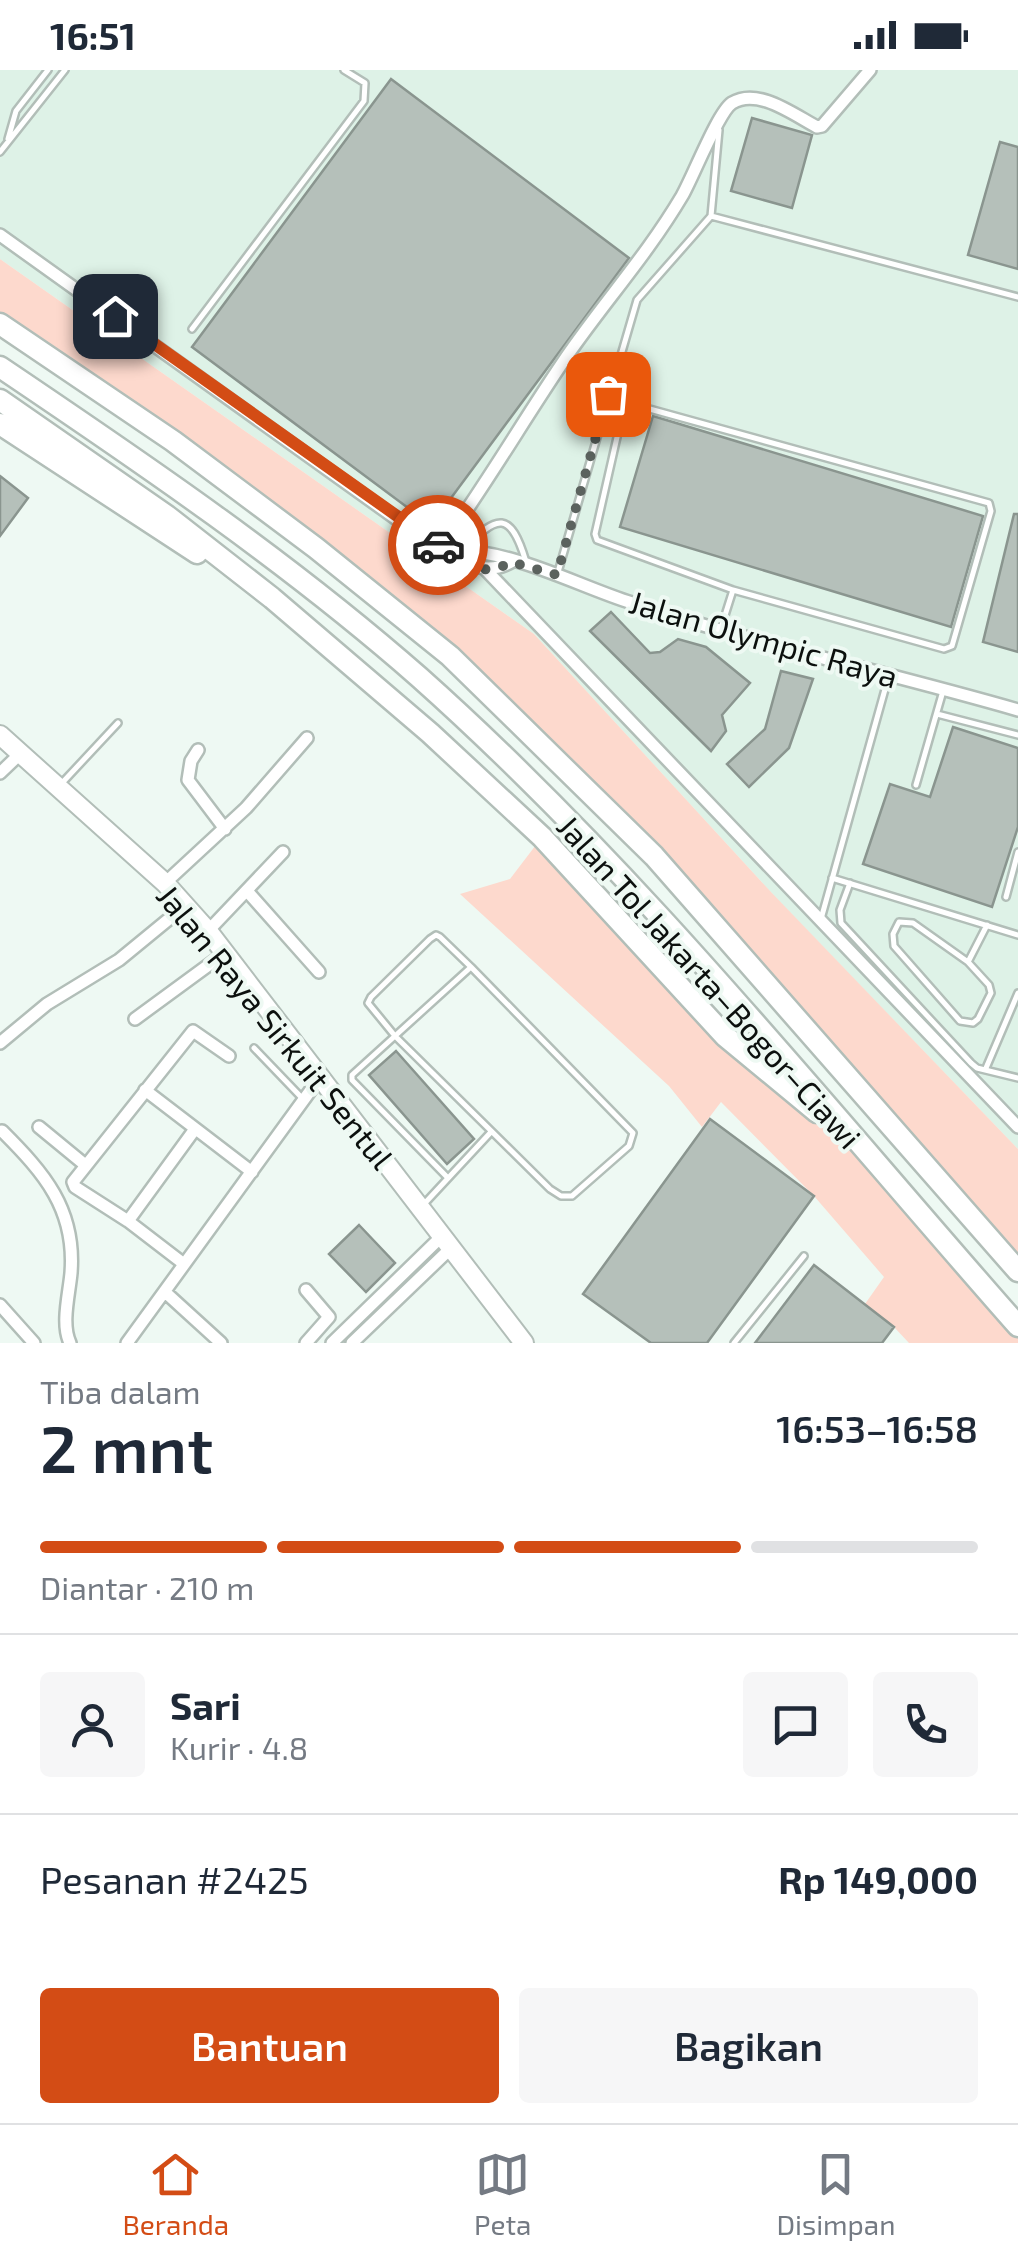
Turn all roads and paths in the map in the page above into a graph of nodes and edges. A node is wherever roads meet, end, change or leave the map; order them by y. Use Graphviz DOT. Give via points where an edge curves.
graph roads {
  1 [pos="48,70"];
  2 [pos="65,70"];
  3 [pos="344,70"];
  4 [pos="870,70"];
  5 [pos="720,118"];
  6 [pos="8,141"];
  7 [pos="0,152"];
  8 [pos="712,216"];
  9 [pos="0,236"];
  10 [pos="1018,297"];
  11 [pos="0,324"];
  12 [pos="192,329"];
  13 [pos="618,358"];
  14 [pos="0,367"];
  15 [pos="576,370"];
  16 [pos="0,400"];
  17 [pos="0,424"];
  18 [pos="454,553"];
  19 [pos="511,562"];
  20 [pos="526,565"];
  21 [pos="485,569"];
  22 [pos="557,575"];
  23 [pos="733,590"];
  24 [pos="272,598"];
  25 [pos="721,628"];
  26 [pos="890,674"];
  27 [pos="944,688"];
  28 [pos="1018,710"];
  29 [pos="937,714"];
  30 [pos="118,722"];
  31 [pos="0,734"];
  32 [pos="1018,736"];
  33 [pos="307,738"];
  34 [pos="198,750"];
  35 [pos="22,753"];
  36 [pos="0,773"];
  37 [pos="916,785"];
  38 [pos="58,786"];
  39 [pos="224,829"];
  40 [pos="283,852"];
  41 [pos="1018,852"];
  42 [pos="832,878"];
  43 [pos="165,883"];
  44 [pos="850,883"];
  45 [pos="246,892"];
  46 [pos="1006,897"];
  47 [pos="186,905"];
  48 [pos="820,922"];
  49 [pos="987,925"];
  50 [pos="208,931"];
  51 [pos="1018,935"];
  52 [pos="225,952"];
  53 [pos="968,962"];
  54 [pos="471,967"];
  55 [pos="319,972"];
  56 [pos="1018,994"];
  57 [pos="135,1019"];
  58 [pos="395,1036"];
  59 [pos="0,1043"];
  60 [pos="254,1048"];
  61 [pos="229,1056"];
  62 [pos="986,1068"];
  63 [pos="322,1076"];
  64 [pos="1018,1078"];
  65 [pos="145,1090"];
  66 [pos="304,1100"];
  67 [pos="39,1127"];
  68 [pos="1018,1127"];
  69 [pos="195,1129"];
  70 [pos="2,1131"];
  71 [pos="491,1132"];
  72 [pos="864,1151"];
  73 [pos="84,1164"];
  74 [pos="252,1172"];
  75 [pos="448,1178"];
  76 [pos="420,1208"];
  77 [pos="128,1221"];
  78 [pos="446,1243"];
  79 [pos="804,1256"];
  80 [pos="184,1264"];
  81 [pos="1018,1271"];
  82 [pos="306,1290"];
  83 [pos="164,1292"];
  84 [pos="0,1305"];
  85 [pos="1018,1326"];
  86 [pos="66,1341"];
  87 [pos="34,1343"];
  88 [pos="127,1343"];
  89 [pos="221,1343"];
  90 [pos="306,1343"];
  91 [pos="332,1343"];
  92 [pos="352,1343"];
  93 [pos="524,1343"];
  94 [pos="734,1343"];
  1 -- 6 [label="lane" via="12,118"];
  2 -- 6 [label="lane"];
  3 -- 12 [label="lane" via="364,83 364,101"];
  4 -- 5 [label="street" via="822,126 746,98"];
  5 -- 8 [label="lane"];
  5 -- 18 [label="street" via="659,235 565,359 486,484"];
  6 -- 7 [label="lane"];
  8 -- 10 [label="lane"];
  8 -- 13 [label="lane" via="637,300"];
  9 -- 18 [label="street, Jalan Olympic Raya" via="419,535"];
  11 -- 81 [label="highway, Jalan Tol Jakarta–Bogor–Ciawi" via="173,441 450,656 654,856"];
  13 -- 15 [label="lane"];
  13 -- 22 [label="lane"];
  14 -- 72 [label="highway, Jalan Tol Jakarta–Bogor–Ciawi" via="163,477 418,677 624,876"];
  16 -- 24 [label="highway"];
  17 -- 24 [label="highway"];
  18 -- 19 [label="street, Jalan Olympic Raya" via="499,555"];
  18 -- 20 [label="lane" via="499,521 516,533"];
  18 -- 21 [label="street, Jalan Olympic Raya"];
  19 -- 20 [label="street, Jalan Olympic Raya"];
  19 -- 21 [label="street, Jalan Olympic Raya"];
  20 -- 22 [label="street, Jalan Olympic Raya"];
  21 -- 48 [label="street"];
  22 -- 25 [label="street, Jalan Olympic Raya"];
  23 -- 23 [label="lane" via="944,650 955,641 991,506 628,403 597,540"];
  23 -- 25 [label="lane"];
  24 -- 72 [label="highway" via="494,788 725,1036"];
  25 -- 26 [label="street, Jalan Olympic Raya"];
  26 -- 27 [label="street, Jalan Olympic Raya"];
  26 -- 42 [label="lane"];
  27 -- 28 [label="street, Jalan Olympic Raya"];
  27 -- 29 [label="lane"];
  29 -- 32 [label="lane"];
  29 -- 37 [label="lane"];
  30 -- 38 [label="lane"];
  31 -- 35 [label="main road, Jalan Raya Sirkuit Sentul"];
  33 -- 39 [label="street"];
  34 -- 39 [label="street" via="188,780"];
  35 -- 36 [label="street"];
  35 -- 38 [label="main road, Jalan Raya Sirkuit Sentul"];
  38 -- 43 [label="main road, Jalan Raya Sirkuit Sentul"];
  39 -- 43 [label="street"];
  40 -- 45 [label="street"];
  41 -- 46 [label="lane"];
  42 -- 44 [label="lane"];
  42 -- 48 [label="lane"];
  43 -- 47 [label="main road, Jalan Raya Sirkuit Sentul"];
  44 -- 49 [label="lane"];
  44 -- 62 [label="lane" via="841,922 971,1063"];
  45 -- 50 [label="street"];
  45 -- 55 [label="street"];
  47 -- 50 [label="main road, Jalan Raya Sirkuit Sentul"];
  47 -- 59 [label="street"];
  48 -- 68 [label="street"];
  49 -- 51 [label="lane"];
  49 -- 53 [label="lane"];
  50 -- 52 [label="main road, Jalan Raya Sirkuit Sentul"];
  52 -- 57 [label="street"];
  52 -- 63 [label="main road, Jalan Raya Sirkuit Sentul"];
  53 -- 53 [label="lane" via="991,993 978,1019 966,1024 894,946 892,934 900,922 913,923"];
  54 -- 58 [label="lane"];
  54 -- 58 [label="lane" via="440,937 430,938 368,1003"];
  54 -- 71 [label="lane" via="634,1133 629,1146 572,1196 561,1196"];
  56 -- 62 [label="lane"];
  58 -- 71 [label="lane"];
  58 -- 75 [label="lane" via="352,1080"];
  60 -- 66 [label="lane"];
  61 -- 65 [label="street" via="192,1031"];
  62 -- 64 [label="lane"];
  63 -- 66 [label="street"];
  63 -- 76 [label="main road, Jalan Raya Sirkuit Sentul"];
  65 -- 69 [label="street"];
  65 -- 73 [label="street"];
  66 -- 74 [label="street"];
  67 -- 73 [label="street"];
  69 -- 74 [label="street"];
  69 -- 77 [label="street"];
  70 -- 86 [label="street" via="47,1178 63,1212 72,1269"];
  71 -- 75 [label="lane"];
  72 -- 85 [label="highway, Jalan Tol Jakarta–Bogor–Ciawi"];
  73 -- 77 [label="street" via="74,1188"];
  74 -- 80 [label="street"];
  75 -- 76 [label="lane"];
  76 -- 78 [label="main road, Jalan Raya Sirkuit Sentul"];
  77 -- 80 [label="street"];
  78 -- 91 [label="street"];
  78 -- 92 [label="street"];
  78 -- 93 [label="main road, Jalan Raya Sirkuit Sentul"];
  79 -- 94 [label="lane"];
  80 -- 83 [label="street"];
  82 -- 90 [label="street" via="329,1317"];
  83 -- 88 [label="street"];
  83 -- 89 [label="street"];
  84 -- 87 [label="street"];
}
